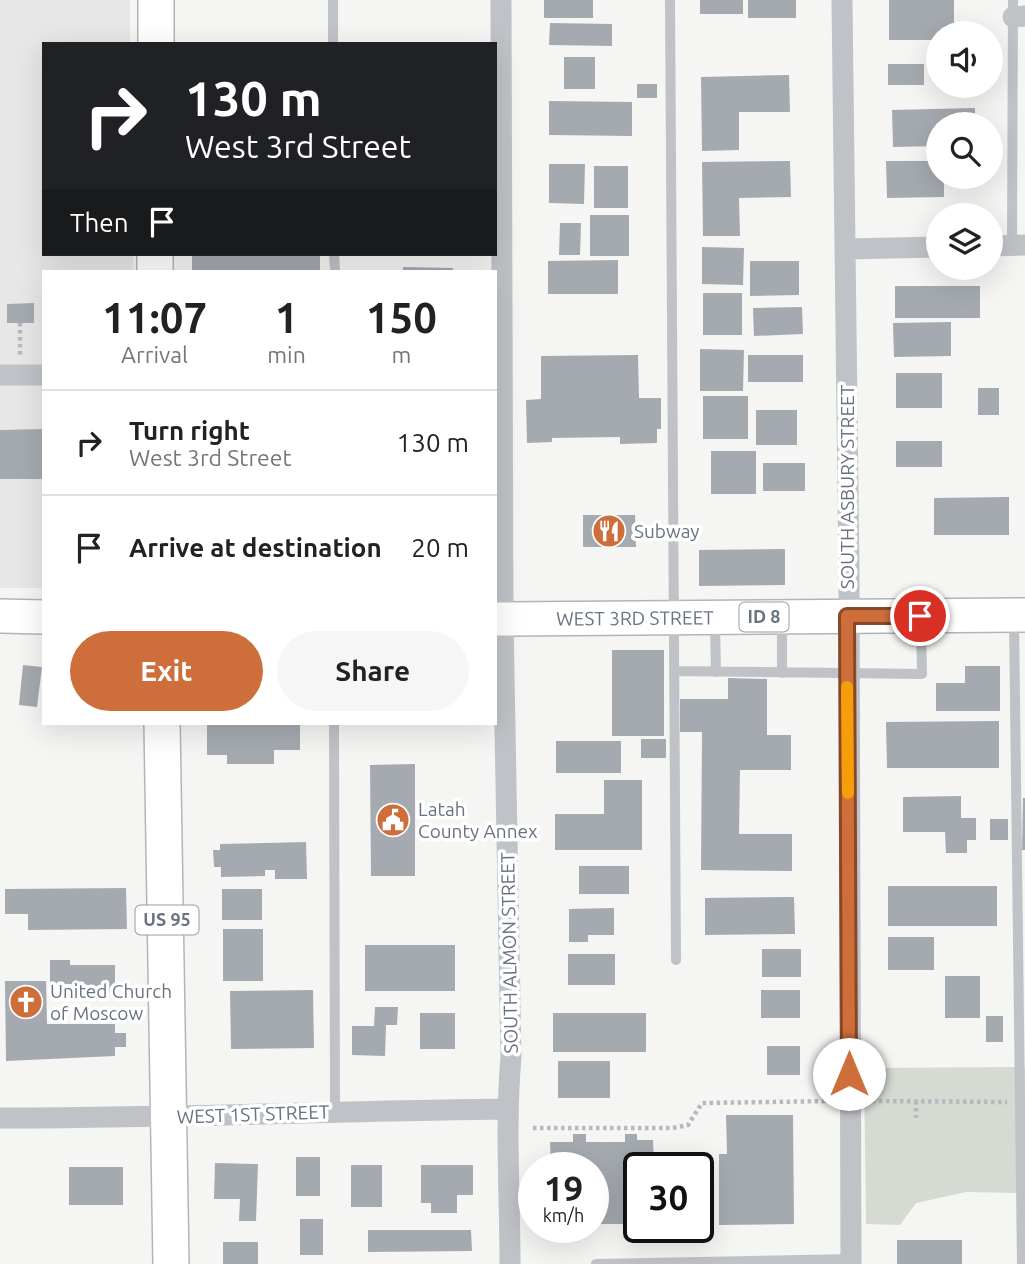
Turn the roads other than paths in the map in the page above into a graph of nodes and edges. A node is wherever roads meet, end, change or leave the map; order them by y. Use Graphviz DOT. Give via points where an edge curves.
graph roads {
  1 [pos="156,0"];
  2 [pos="332,0"];
  3 [pos="500,0"];
  4 [pos="670,0"];
  5 [pos="842,0"];
  6 [pos="1017,11"];
  7 [pos="156,42"];
  8 [pos="333,42"];
  9 [pos="1019,246"];
  10 [pos="926,247"];
  11 [pos="846,249"];
  12 [pos="498,339"];
  13 [pos="10,375"];
  14 [pos="42,375"];
  15 [pos="1019,615"];
  16 [pos="0,616"];
  17 [pos="847,616"];
  18 [pos="920,616"];
  19 [pos="42,617"];
  20 [pos="782,617"];
  21 [pos="715,618"];
  22 [pos="499,619"];
  23 [pos="675,619"];
  24 [pos="675,671"];
  25 [pos="716,672"];
  26 [pos="782,673"];
  27 [pos="847,674"];
  28 [pos="162,725"];
  29 [pos="334,725"];
  30 [pos="676,960"];
  31 [pos="507,1109"];
  32 [pos="335,1111"];
  33 [pos="0,1118"];
  34 [pos="168,1118"];
  35 [pos="851,1262"];
  36 [pos="171,1264"];
  37 [pos="510,1264"];
  38 [pos="596,1264"];
  39 [pos="1022,1264"];
  1 -- 7 [label="highway"];
  2 -- 8 [label="lane"];
  3 -- 12 [label="street, SOUTH ALMON STREET"];
  4 -- 23 [label="lane"];
  5 -- 11 [label="street, SOUTH ASBURY STREET"];
  6 -- 9 [label="lane"];
  10 -- 11 [label="street"];
  11 -- 17 [label="street, SOUTH ASBURY STREET"];
  12 -- 22 [label="street, SOUTH ALMON STREET"];
  13 -- 14 [label="street"];
  15 -- 18 [label="main road, WEST 3RD STREET / ID 8"];
  15 -- 39 [label="lane"];
  16 -- 19 [label="main road"];
  17 -- 18 [label="main road, WEST 3RD STREET / ID 8"];
  17 -- 20 [label="main road, WEST 3RD STREET / ID 8"];
  17 -- 27 [label="street, SOUTH ASBURY STREET"];
  18 -- 27 [label="lane" via="922,674"];
  20 -- 21 [label="main road, WEST 3RD STREET / ID 8"];
  20 -- 26 [label="lane"];
  21 -- 23 [label="main road, WEST 3RD STREET / ID 8"];
  21 -- 25 [label="lane"];
  22 -- 23 [label="main road, WEST 3RD STREET / ID 8"];
  22 -- 31 [label="street, SOUTH ALMON STREET" via="511,1057"];
  23 -- 24 [label="lane"];
  24 -- 25 [label="lane"];
  24 -- 30 [label="lane"];
  25 -- 26 [label="lane"];
  26 -- 27 [label="lane"];
  27 -- 35 [label="street, SOUTH ASBURY STREET"];
  28 -- 34 [label="highway, US 95"];
  29 -- 32 [label="lane"];
  31 -- 32 [label="street, WEST 1ST STREET"];
  31 -- 37 [label="street, SOUTH ALMON STREET"];
  32 -- 34 [label="street, WEST 1ST STREET"];
  33 -- 34 [label="street, WEST 1ST STREET"];
  34 -- 36 [label="highway, US 95"];
  35 -- 38 [label="lane"];
}
